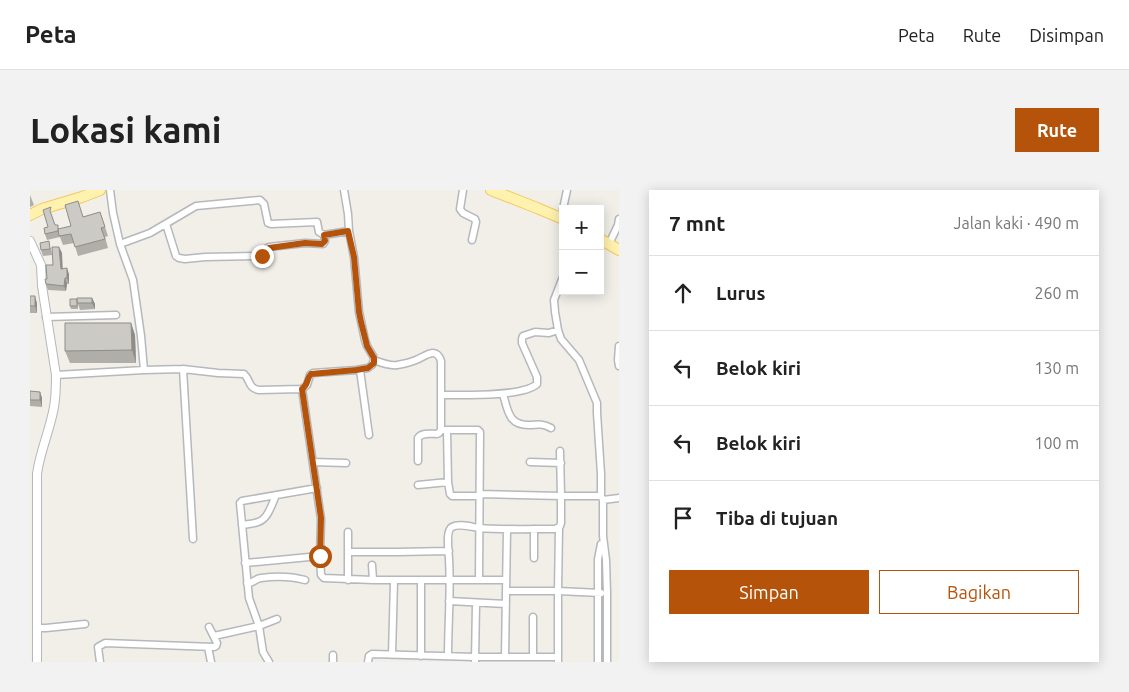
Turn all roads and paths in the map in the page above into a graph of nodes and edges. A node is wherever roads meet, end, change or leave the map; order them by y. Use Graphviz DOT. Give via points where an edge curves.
graph roads {
  1 [pos="100,190"];
  2 [pos="110,190"];
  3 [pos="344,190"];
  4 [pos="463,190"];
  5 [pos="491,190"];
  6 [pos="566,190"];
  7 [pos="564,205"];
  8 [pos="559,213"];
  9 [pos="30,215"];
  10 [pos="619,219"];
  11 [pos="166,224"];
  12 [pos="348,231"];
  13 [pos="324,235"];
  14 [pos="472,240"];
  15 [pos="30,241"];
  16 [pos="604,241"];
  17 [pos="120,244"];
  18 [pos="619,250"];
  19 [pos="559,287"];
  20 [pos="116,315"];
  21 [pos="46,317"];
  22 [pos="558,330"];
  23 [pos="619,346"];
  24 [pos="374,360"];
  25 [pos="619,366"];
  26 [pos="144,370"];
  27 [pos="183,370"];
  28 [pos="360,370"];
  29 [pos="56,375"];
  30 [pos="302,389"];
  31 [pos="503,394"];
  32 [pos="442,395"];
  33 [pos="551,428"];
  34 [pos="444,430"];
  35 [pos="369,435"];
  36 [pos="560,451"];
  37 [pos="418,461"];
  38 [pos="313,462"];
  39 [pos="530,462"];
  40 [pos="346,463"];
  41 [pos="561,463"];
  42 [pos="448,482"];
  43 [pos="418,485"];
  44 [pos="317,488"];
  45 [pos="276,495"];
  46 [pos="480,495"];
  47 [pos="561,496"];
  48 [pos="602,498"];
  49 [pos="619,498"];
  50 [pos="242,525"];
  51 [pos="479,528"];
  52 [pos="559,528"];
  53 [pos="507,529"];
  54 [pos="534,529"];
  55 [pos="348,532"];
  56 [pos="603,536"];
  57 [pos="193,538"];
  58 [pos="33,544"];
  59 [pos="449,551"];
  60 [pos="348,552"];
  61 [pos="320,556"];
  62 [pos="534,558"];
  63 [pos="245,563"];
  64 [pos="372,566"];
  65 [pos="33,579"];
  66 [pos="305,580"];
  67 [pos="348,580"];
  68 [pos="373,580"];
  69 [pos="450,580"];
  70 [pos="478,580"];
  71 [pos="505,580"];
  72 [pos="394,581"];
  73 [pos="421,581"];
  74 [pos="246,583"];
  75 [pos="506,591"];
  76 [pos="558,592"];
  77 [pos="598,592"];
  78 [pos="607,593"];
  79 [pos="449,602"];
  80 [pos="476,604"];
  81 [pos="506,604"];
  82 [pos="533,617"];
  83 [pos="277,619"];
  84 [pos="85,624"];
  85 [pos="259,626"];
  86 [pos="209,627"];
  87 [pos="37,628"];
  88 [pos="214,636"];
  89 [pos="208,647"];
  90 [pos="392,655"];
  91 [pos="421,656"];
  92 [pos="448,656"];
  93 [pos="505,657"];
  94 [pos="533,657"];
  95 [pos="558,659"];
  96 [pos="475,660"];
  97 [pos="37,662"];
  98 [pos="100,662"];
  99 [pos="210,662"];
  100 [pos="269,662"];
  101 [pos="368,662"];
  102 [pos="598,662"];
  103 [pos="607,662"];
  1 -- 9 [label="main road"];
  2 -- 17 [label="street"];
  3 -- 12 [label="street"];
  4 -- 14 [label="street" via="460,210 476,222"];
  5 -- 8 [label="main road"];
  6 -- 7 [label="street"];
  10 -- 16 [label="street" via="618,225"];
  11 -- 13 [label="street" via="196,206 260,200 268,223 315,221 319,232"];
  11 -- 13 [label="street" via="176,256 185,259 260,256 269,248 322,244"];
  11 -- 17 [label="street"];
  12 -- 13 [label="street"];
  12 -- 24 [label="street" via="361,322"];
  15 -- 21 [label="street" via="41,265"];
  16 -- 18 [label="main road"];
  17 -- 26 [label="street" via="133,280"];
  19 -- 22 [label="street" via="554,300"];
  20 -- 21 [label="street"];
  21 -- 29 [label="street"];
  22 -- 31 [label="street" via="523,336 522,343 537,384 530,389"];
  22 -- 48 [label="street" via="561,339 579,360 597,403"];
  23 -- 25 [label="street"];
  24 -- 28 [label="street" via="368,368"];
  24 -- 32 [label="street" via="396,365 436,353 441,361"];
  26 -- 27 [label="street"];
  26 -- 29 [label="street"];
  27 -- 30 [label="street" via="244,374 251,386 259,390"];
  27 -- 57 [label="street"];
  28 -- 30 [label="street" via="314,373"];
  28 -- 35 [label="street"];
  29 -- 58 [label="street" via="54,409 39,459"];
  30 -- 38 [label="street"];
  31 -- 32 [label="street"];
  31 -- 33 [label="street" via="507,410 517,424 542,424"];
  32 -- 34 [label="street"];
  34 -- 37 [label="street" via="419,436"];
  34 -- 42 [label="street"];
  34 -- 46 [label="street" via="480,432"];
  36 -- 41 [label="street"];
  38 -- 40 [label="street"];
  38 -- 44 [label="street"];
  39 -- 41 [label="street"];
  41 -- 47 [label="street"];
  42 -- 43 [label="street"];
  42 -- 46 [label="street" via="451,495"];
  44 -- 45 [label="street"];
  44 -- 61 [label="street" via="321,518"];
  45 -- 50 [label="street" via="262,520"];
  45 -- 50 [label="street" via="242,500"];
  46 -- 47 [label="street"];
  46 -- 51 [label="street"];
  47 -- 48 [label="street"];
  47 -- 52 [label="street"];
  48 -- 49 [label="street"];
  48 -- 56 [label="street"];
  50 -- 63 [label="street"];
  51 -- 53 [label="street"];
  51 -- 59 [label="street" via="451,528"];
  51 -- 70 [label="street"];
  52 -- 54 [label="street"];
  52 -- 76 [label="street"];
  53 -- 54 [label="street"];
  53 -- 71 [label="street"];
  54 -- 62 [label="street"];
  55 -- 60 [label="street"];
  56 -- 77 [label="street" via="598,559"];
  56 -- 78 [label="street"];
  58 -- 65 [label="street"];
  59 -- 60 [label="street"];
  59 -- 69 [label="street"];
  60 -- 67 [label="street"];
  61 -- 63 [label="street"];
  61 -- 67 [label="street" via="324,578"];
  63 -- 74 [label="street"];
  64 -- 68 [label="street"];
  65 -- 87 [label="street"];
  66 -- 74 [label="street" via="275,577"];
  67 -- 68 [label="street"];
  68 -- 72 [label="street"];
  69 -- 70 [label="street"];
  69 -- 73 [label="street"];
  69 -- 79 [label="street"];
  70 -- 71 [label="street"];
  71 -- 75 [label="street"];
  72 -- 73 [label="street"];
  72 -- 90 [label="street"];
  73 -- 91 [label="street"];
  74 -- 85 [label="street"];
  75 -- 76 [label="street"];
  75 -- 81 [label="street"];
  76 -- 77 [label="street"];
  76 -- 95 [label="street"];
  77 -- 78 [label="street"];
  77 -- 102 [label="street"];
  78 -- 103 [label="street"];
  79 -- 80 [label="street"];
  79 -- 92 [label="street"];
  80 -- 81 [label="street"];
  80 -- 96 [label="street"];
  81 -- 93 [label="street"];
  82 -- 94 [label="street"];
  83 -- 85 [label="street"];
  84 -- 87 [label="street"];
  85 -- 88 [label="street"];
  85 -- 100 [label="street" via="263,652"];
  86 -- 88 [label="street"];
  87 -- 97 [label="street"];
  88 -- 89 [label="street" via="216,646"];
  89 -- 98 [label="street" via="106,643 98,647"];
  89 -- 99 [label="street"];
  90 -- 91 [label="street"];
  90 -- 101 [label="street" via="370,655"];
  91 -- 92 [label="street"];
  92 -- 96 [label="street"];
  93 -- 94 [label="street"];
  93 -- 96 [label="street"];
  94 -- 95 [label="street"];
}
